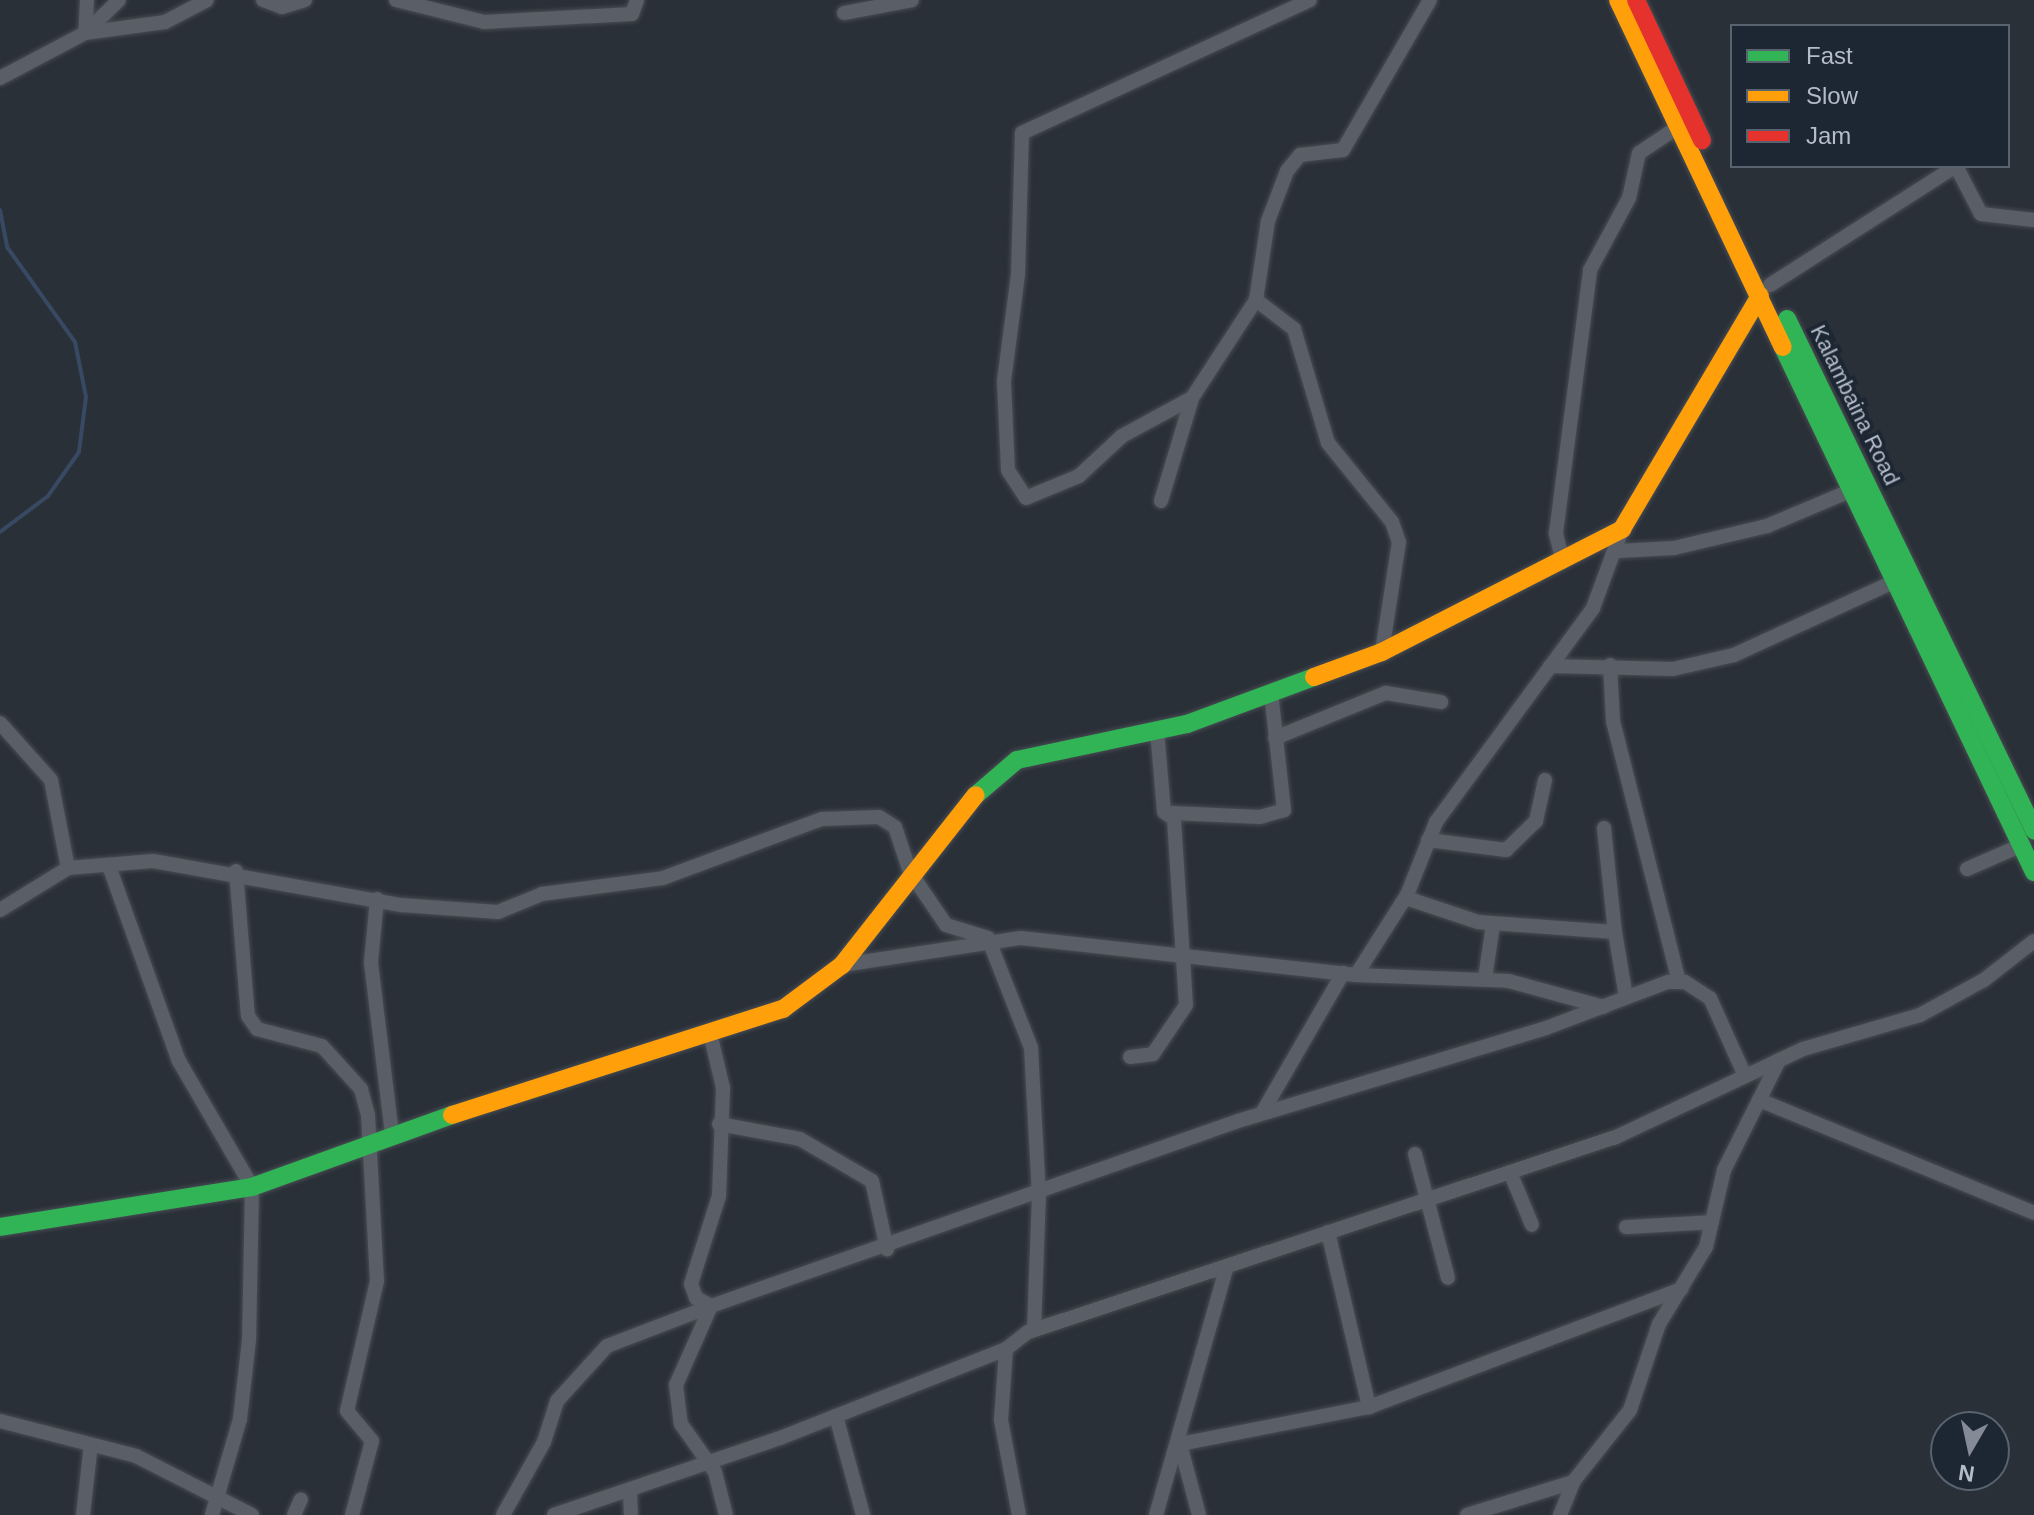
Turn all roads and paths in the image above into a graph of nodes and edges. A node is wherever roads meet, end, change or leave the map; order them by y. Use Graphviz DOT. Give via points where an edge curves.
graph roads {
  1 [pos="87,0"];
  2 [pos="119,0"];
  3 [pos="207,0"];
  4 [pos="263,0"];
  5 [pos="305,0"];
  6 [pos="396,0"];
  7 [pos="637,0"];
  8 [pos="912,0"];
  9 [pos="1310,0"];
  10 [pos="1430,0"];
  11 [pos="1618,0"];
  12 [pos="1636,0"];
  13 [pos="844,13"];
  14 [pos="85,33"];
  15 [pos="0,78"];
  16 [pos="1678,127"];
  17 [pos="1953,168"];
  18 [pos="1957,168"];
  19 [pos="2032,223"];
  20 [pos="1765,291"];
  21 [pos="1256,300"];
  22 [pos="1192,398"];
  23 [pos="1850,491"];
  24 [pos="1161,501"];
  25 [pos="1622,529"];
  26 [pos="1618,551"];
  27 [pos="1563,562"];
  28 [pos="1896,581"];
  29 [pos="1382,652"];
  30 [pos="1610,665"];
  31 [pos="1550,666"];
  32 [pos="1271,692"];
  33 [pos="1441,702"];
  34 [pos="0,723"];
  35 [pos="1157,731"];
  36 [pos="1275,738"];
  37 [pos="1545,780"];
  38 [pos="1173,813"];
  39 [pos="1604,828"];
  40 [pos="2034,830"];
  41 [pos="1428,840"];
  42 [pos="2029,856"];
  43 [pos="109,866"];
  44 [pos="68,868"];
  45 [pos="1967,869"];
  46 [pos="236,871"];
  47 [pos="910,872"];
  48 [pos="1406,898"];
  49 [pos="377,899"];
  50 [pos="0,910"];
  51 [pos="1493,925"];
  52 [pos="1615,932"];
  53 [pos="988,938"];
  54 [pos="2034,941"];
  55 [pos="1183,952"];
  56 [pos="842,965"];
  57 [pos="1350,974"];
  58 [pos="1485,978"];
  59 [pos="1679,982"];
  60 [pos="1626,997"];
  61 [pos="1604,1007"];
  62 [pos="710,1033"];
  63 [pos="1130,1057"];
  64 [pos="1779,1060"];
  65 [pos="1745,1076"];
  66 [pos="1759,1100"];
  67 [pos="1262,1113"];
  68 [pos="719,1124"];
  69 [pos="392,1133"];
  70 [pos="372,1140"];
  71 [pos="1415,1154"];
  72 [pos="1510,1172"];
  73 [pos="252,1187"];
  74 [pos="1039,1194"];
  75 [pos="1429,1199"];
  76 [pos="2034,1213"];
  77 [pos="1712,1222"];
  78 [pos="1532,1225"];
  79 [pos="0,1227"];
  80 [pos="1626,1227"];
  81 [pos="1328,1232"];
  82 [pos="887,1249"];
  83 [pos="1227,1266"];
  84 [pos="1448,1278"];
  85 [pos="1681,1289"];
  86 [pos="711,1306"];
  87 [pos="1034,1330"];
  88 [pos="1006,1349"];
  89 [pos="1369,1407"];
  90 [pos="836,1416"];
  91 [pos="0,1421"];
  92 [pos="91,1444"];
  93 [pos="1180,1444"];
  94 [pos="703,1463"];
  95 [pos="1573,1482"];
  96 [pos="630,1490"];
  97 [pos="220,1495"];
  98 [pos="301,1499"];
  99 [pos="83,1515"];
  100 [pos="212,1515"];
  101 [pos="252,1515"];
  102 [pos="294,1515"];
  103 [pos="352,1515"];
  104 [pos="503,1515"];
  105 [pos="554,1515"];
  106 [pos="631,1515"];
  107 [pos="726,1515"];
  108 [pos="863,1515"];
  109 [pos="1019,1515"];
  110 [pos="1156,1515"];
  111 [pos="1199,1515"];
  112 [pos="1467,1515"];
  113 [pos="1560,1515"];
  1 -- 14 [label="street"];
  2 -- 14 [label="street"];
  3 -- 14 [label="street" via="165,22"];
  4 -- 5 [label="street" via="282,7"];
  6 -- 7 [label="street" via="484,22 632,14"];
  8 -- 13 [label="street"];
  9 -- 22 [label="street" via="1022,133 1018,275 1004,381 1008,470 1026,498 1079,476 1122,436"];
  10 -- 21 [label="street" via="1343,150 1300,155 1287,171 1268,221"];
  11 -- 16 [label="street"];
  12 -- 20 [label="street, Kalambaina Road"];
  14 -- 15 [label="street"];
  16 -- 20 [label="street"];
  16 -- 27 [label="street" via="1639,153 1629,198 1590,270 1556,533"];
  17 -- 20 [label="street"];
  18 -- 19 [label="street" via="1981,214"];
  20 -- 23 [label="street"];
  20 -- 25 [label="street"];
  20 -- 40 [label="street, Kalambaina Road"];
  21 -- 22 [label="street"];
  21 -- 29 [label="street" via="1294,329 1328,443 1392,522 1399,542"];
  22 -- 24 [label="street"];
  23 -- 26 [label="street" via="1767,526 1674,548"];
  23 -- 28 [label="street"];
  25 -- 26 [label="street"];
  25 -- 27 [label="street"];
  26 -- 31 [label="street" via="1593,608"];
  27 -- 29 [label="street"];
  28 -- 30 [label="street" via="1734,655 1673,669"];
  28 -- 42 [label="street"];
  29 -- 32 [label="street"];
  30 -- 31 [label="street"];
  30 -- 59 [label="street" via="1613,721"];
  31 -- 41 [label="street"];
  32 -- 35 [label="street"];
  32 -- 36 [label="street"];
  33 -- 36 [label="street" via="1386,693"];
  34 -- 44 [label="street" via="51,780"];
  35 -- 38 [label="street" via="1164,812"];
  35 -- 47 [label="street" via="1017,760 990,779"];
  36 -- 38 [label="street" via="1284,810 1260,817"];
  37 -- 41 [label="street" via="1536,821 1506,850"];
  38 -- 55 [label="street"];
  39 -- 52 [label="street"];
  41 -- 48 [label="street"];
  42 -- 45 [label="street"];
  43 -- 44 [label="street"];
  43 -- 46 [label="street" via="153,861"];
  43 -- 73 [label="street" via="179,1061"];
  44 -- 50 [label="street"];
  46 -- 49 [label="street"];
  46 -- 70 [label="street" via="248,1016 257,1029 322,1046 334,1057 361,1089"];
  47 -- 49 [label="street" via="895,827 853,816 822,819 663,878 542,894 498,912"];
  47 -- 53 [label="street" via="946,925"];
  47 -- 56 [label="street"];
  48 -- 51 [label="street"];
  48 -- 57 [label="street"];
  49 -- 69 [label="street" via="371,963"];
  51 -- 52 [label="street"];
  51 -- 58 [label="street"];
  52 -- 60 [label="street"];
  53 -- 55 [label="street"];
  53 -- 56 [label="street"];
  53 -- 74 [label="street" via="1031,1048"];
  54 -- 64 [label="street" via="1984,980 1920,1015"];
  55 -- 57 [label="street"];
  55 -- 63 [label="street" via="1186,1005 1153,1054"];
  56 -- 62 [label="street" via="783,1009"];
  57 -- 58 [label="street"];
  57 -- 67 [label="street"];
  58 -- 61 [label="street"];
  59 -- 60 [label="street"];
  59 -- 65 [label="street" via="1710,998"];
  60 -- 61 [label="street"];
  61 -- 67 [label="street"];
  62 -- 68 [label="street" via="723,1088"];
  62 -- 69 [label="street"];
  64 -- 65 [label="street"];
  64 -- 66 [label="street"];
  65 -- 72 [label="street" via="1616,1137"];
  66 -- 76 [label="street"];
  66 -- 77 [label="street" via="1724,1170"];
  67 -- 74 [label="street"];
  68 -- 82 [label="street" via="800,1139 872,1181"];
  68 -- 86 [label="street" via="719,1196 691,1284 696,1298"];
  69 -- 70 [label="street"];
  70 -- 73 [label="street"];
  70 -- 103 [label="street" via="377,1281 347,1411 372,1441"];
  71 -- 75 [label="street"];
  72 -- 75 [label="street"];
  72 -- 78 [label="street"];
  73 -- 79 [label="street"];
  73 -- 97 [label="street" via="249,1340"];
  74 -- 82 [label="street"];
  74 -- 87 [label="street"];
  75 -- 81 [label="street"];
  75 -- 84 [label="street"];
  77 -- 80 [label="street"];
  77 -- 85 [label="street"];
  81 -- 83 [label="street"];
  81 -- 89 [label="street"];
  82 -- 86 [label="street"];
  83 -- 87 [label="street"];
  83 -- 93 [label="street"];
  85 -- 89 [label="street"];
  85 -- 95 [label="street" via="1659,1324 1630,1410"];
  86 -- 94 [label="street" via="676,1385 681,1424 699,1445"];
  86 -- 104 [label="street" via="607,1346 557,1401 544,1442"];
  87 -- 88 [label="street"];
  88 -- 90 [label="street"];
  88 -- 109 [label="street" via="1001,1420"];
  89 -- 93 [label="street"];
  90 -- 94 [label="street"];
  90 -- 108 [label="street"];
  91 -- 92 [label="street"];
  92 -- 97 [label="street"];
  92 -- 99 [label="street"];
  93 -- 110 [label="street"];
  93 -- 111 [label="street"];
  94 -- 96 [label="street"];
  94 -- 107 [label="street" via="715,1472"];
  95 -- 112 [label="street"];
  95 -- 113 [label="street"];
  96 -- 105 [label="street"];
  96 -- 106 [label="street"];
  97 -- 100 [label="street"];
  97 -- 101 [label="street"];
  98 -- 102 [label="street"];
}
